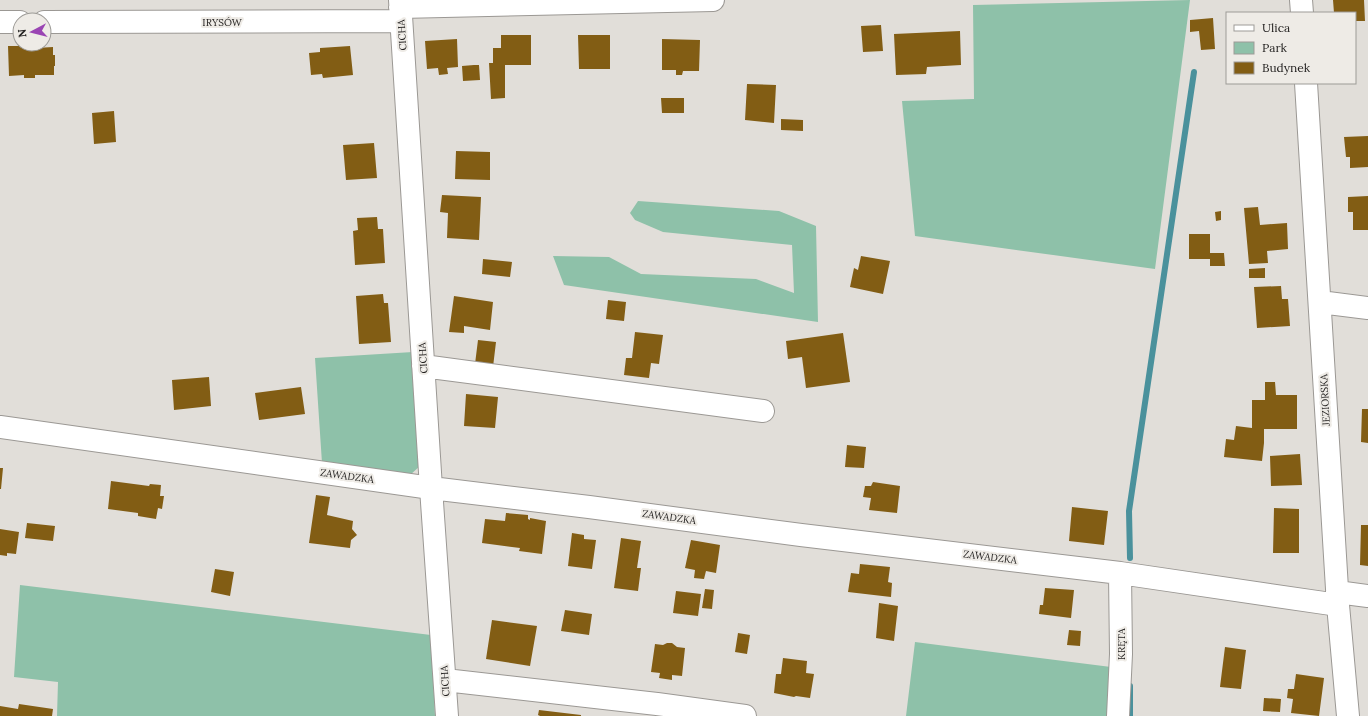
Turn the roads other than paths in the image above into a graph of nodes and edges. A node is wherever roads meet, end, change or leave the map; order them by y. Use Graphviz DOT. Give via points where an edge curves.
graph roads {
  1 [pos="713,0"];
  2 [pos="1301,0"];
  3 [pos="400,10"];
  4 [pos="1302,12"];
  5 [pos="0,22"];
  6 [pos="12,22"];
  7 [pos="52,22"];
  8 [pos="1306,84"];
  9 [pos="1320,302"];
  10 [pos="1368,308"];
  11 [pos="423,366"];
  12 [pos="763,410"];
  13 [pos="0,427"];
  14 [pos="431,488"];
  15 [pos="1120,573"];
  16 [pos="1368,596"];
  17 [pos="1337,598"];
  18 [pos="445,680"];
  19 [pos="447,716"];
  20 [pos="745,716"];
  21 [pos="1118,716"];
  22 [pos="1348,716"];
  1 -- 3 [label="street, IRYSÓW"];
  2 -- 4 [label="street"];
  3 -- 7 [label="street, IRYSÓW"];
  3 -- 11 [label="street, CICHA"];
  5 -- 6 [label="street"];
  8 -- 9 [label="street, JEZIORSKA"];
  9 -- 10 [label="street"];
  9 -- 17 [label="street, JEZIORSKA"];
  11 -- 12 [label="street"];
  11 -- 14 [label="street, CICHA"];
  13 -- 14 [label="street, ZAWADZKA"];
  14 -- 15 [label="street, ZAWADZKA"];
  14 -- 18 [label="street, CICHA"];
  15 -- 17 [label="street, ZAWADZKA"];
  15 -- 21 [label="street, KRĘTA" via="1121,654"];
  16 -- 17 [label="street, ZAWADZKA"];
  17 -- 22 [label="street, JEZIORSKA"];
  18 -- 19 [label="street, CICHA"];
  18 -- 20 [label="street"];
}
